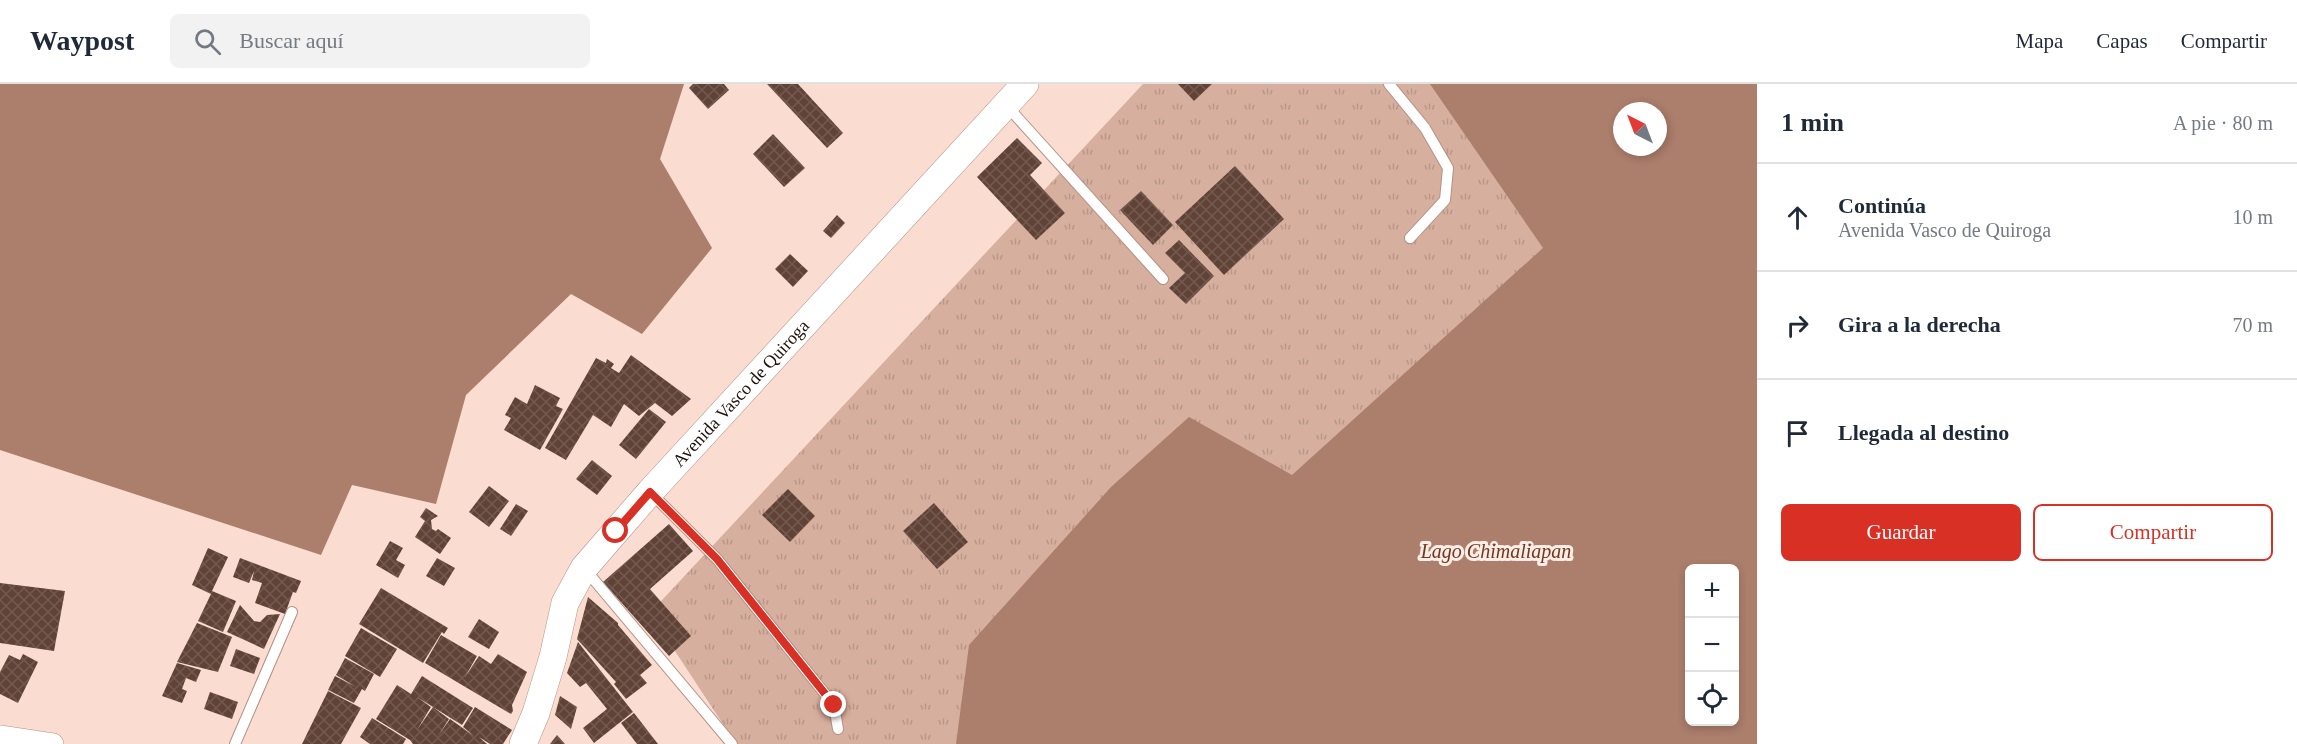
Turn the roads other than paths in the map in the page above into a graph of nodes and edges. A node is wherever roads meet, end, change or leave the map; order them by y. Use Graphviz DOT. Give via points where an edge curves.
graph roads {
  1 [pos="1025,84"];
  2 [pos="1389,84"];
  3 [pos="1006,105"];
  4 [pos="1410,237"];
  5 [pos="1163,279"];
  6 [pos="650,492"];
  7 [pos="584,568"];
  8 [pos="292,612"];
  9 [pos="838,729"];
  10 [pos="0,736"];
  11 [pos="53,744"];
  12 [pos="235,744"];
  13 [pos="523,744"];
  14 [pos="732,744"];
  1 -- 3 [label="street, Avenida Vasco de Quiroga"];
  2 -- 4 [label="lane" via="1425,128 1448,168 1445,200"];
  3 -- 5 [label="lane"];
  3 -- 6 [label="street, Avenida Vasco de Quiroga"];
  6 -- 7 [label="street, Avenida Vasco de Quiroga"];
  6 -- 9 [label="lane" via="717,559 834,705"];
  7 -- 13 [label="street, Avenida Vasco de Quiroga" via="566,603 543,691"];
  7 -- 14 [label="lane"];
  8 -- 12 [label="lane"];
  10 -- 11 [label="street"];
}
